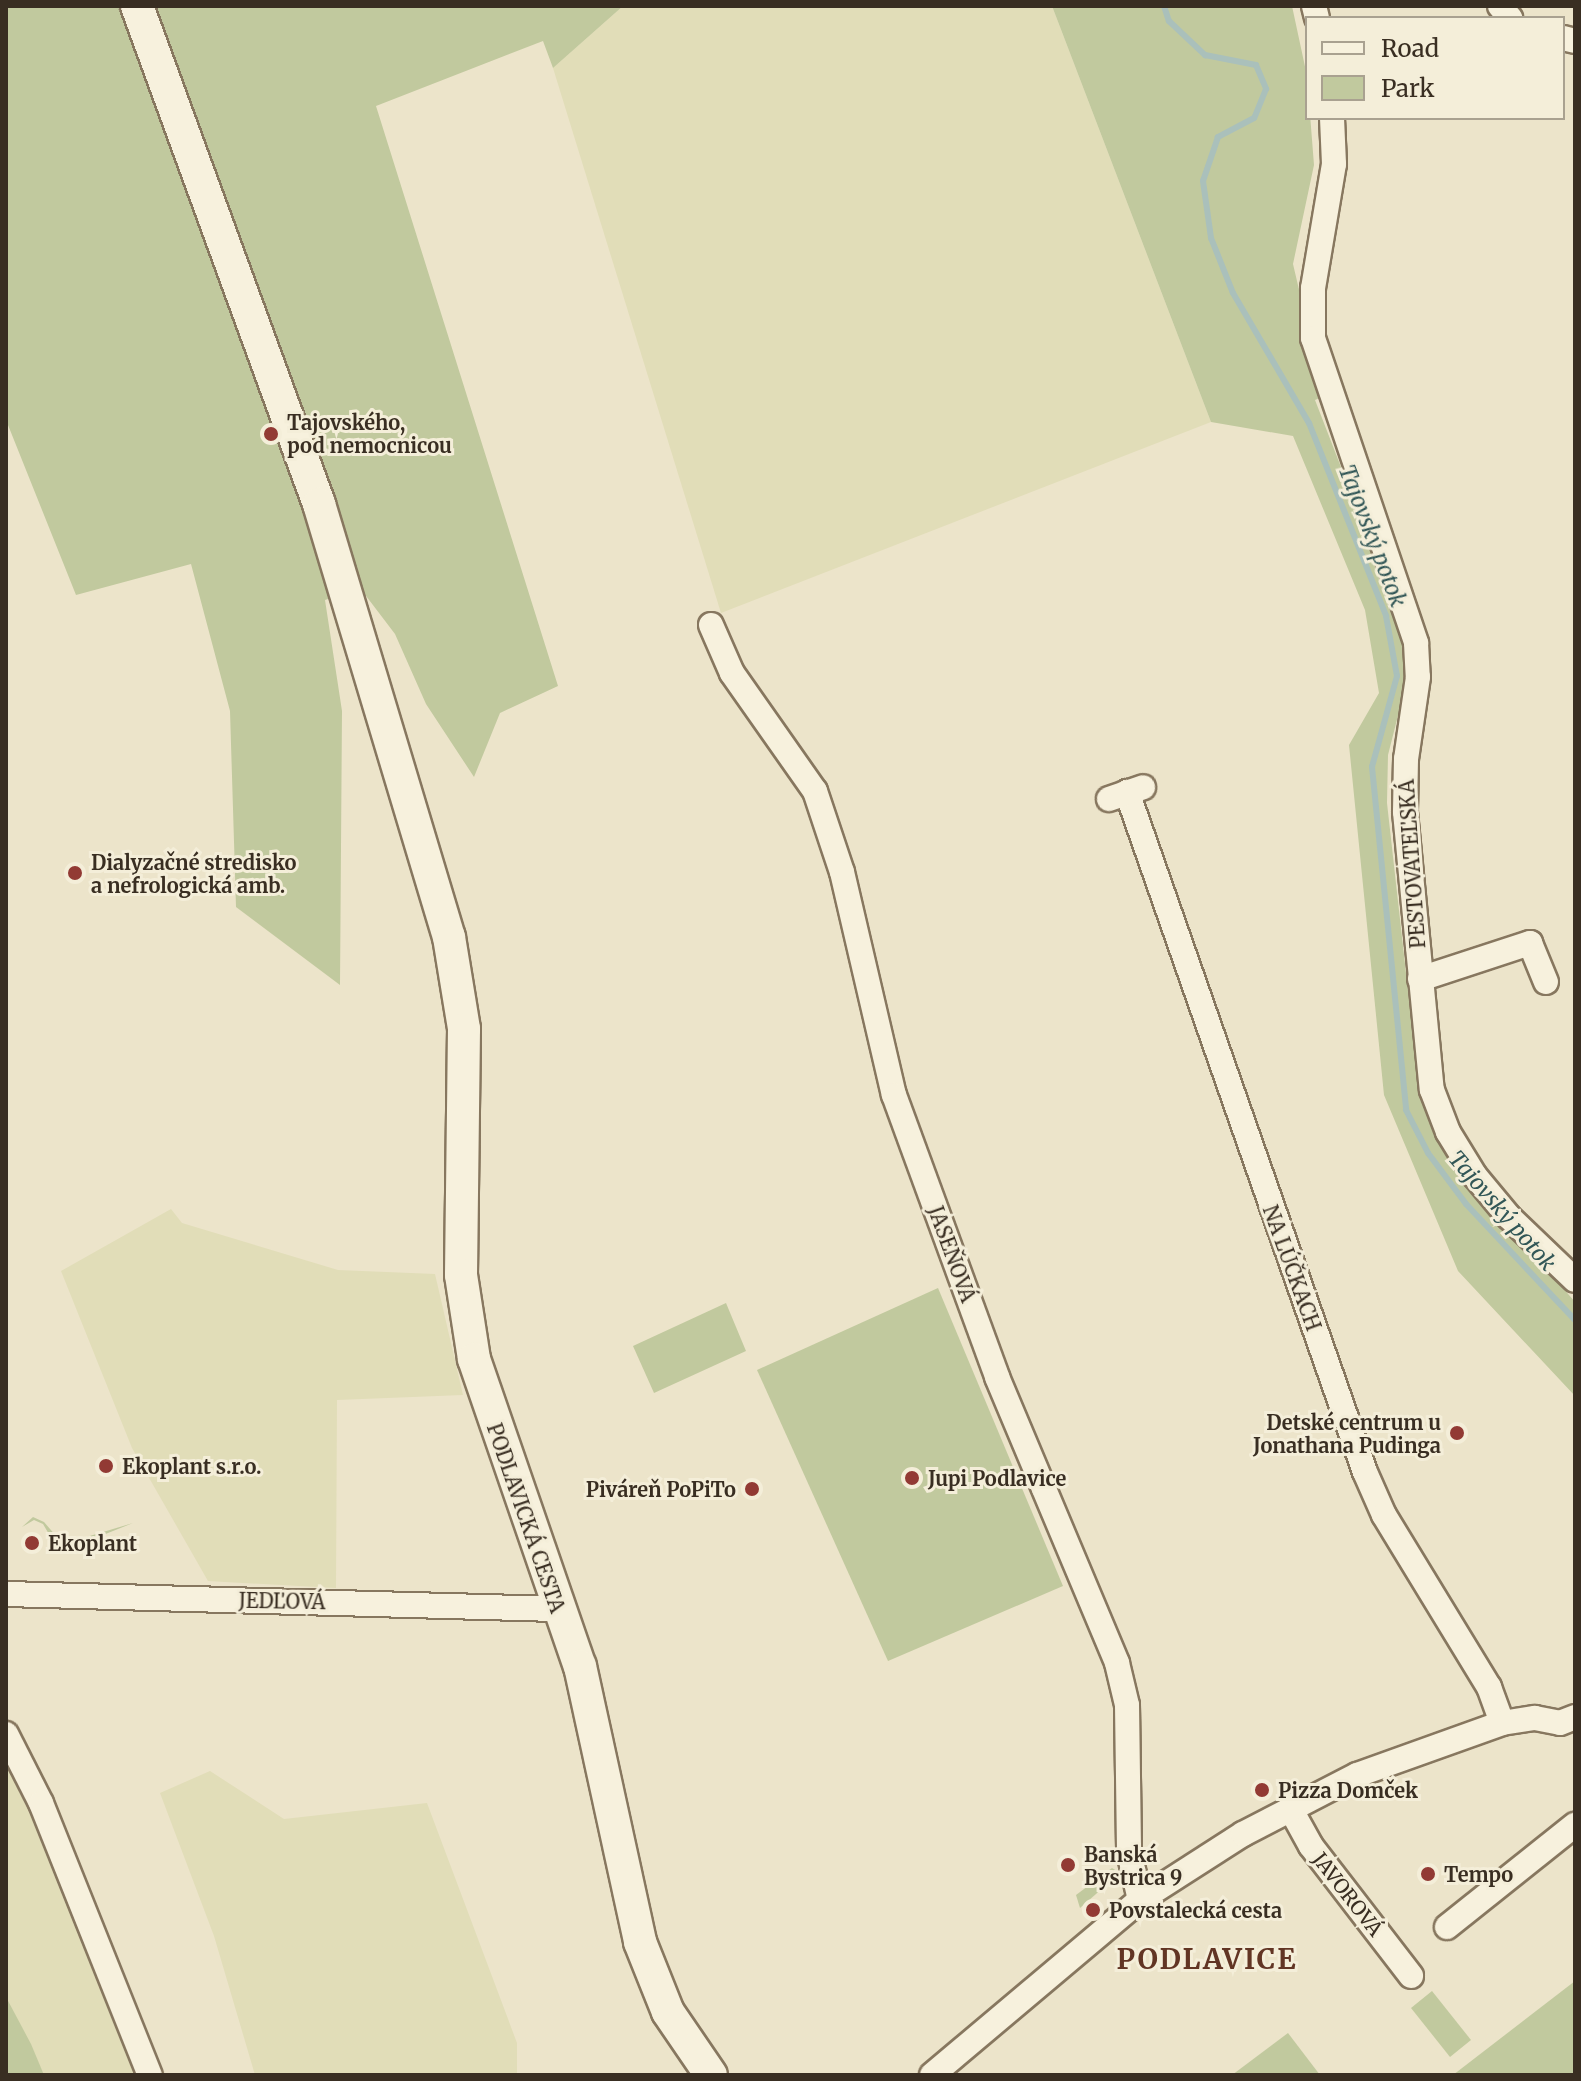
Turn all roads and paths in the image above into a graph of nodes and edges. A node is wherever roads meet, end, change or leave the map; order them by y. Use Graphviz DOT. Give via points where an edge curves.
graph roads {
  1 [pos="137,6"];
  2 [pos="1332,120"];
  3 [pos="711,625"];
  4 [pos="1126,793"];
  5 [pos="1420,979"];
  6 [pos="1546,982"];
  7 [pos="1575,1280"];
  8 [pos="6,1594"];
  9 [pos="558,1609"];
  10 [pos="1502,1723"];
  11 [pos="1570,1725"];
  12 [pos="6,1734"];
  13 [pos="1290,1808"];
  14 [pos="1575,1825"];
  15 [pos="1140,1900"];
  16 [pos="1447,1927"];
  17 [pos="1411,1976"];
  18 [pos="150,2075"];
  19 [pos="711,2075"];
  20 [pos="932,2075"];
  1 -- 9 [label="main road, PODLAVICKÁ CESTA" via="319,504 449,937 464,1029 461,1275 466,1322 489,1412"];
  2 -- 5 [label="street, PESTOVATEĽSKÁ" via="1334,164 1313,288 1313,338 1416,643 1418,677 1406,759 1405,812"];
  3 -- 15 [label="street, JASEŇOVÁ" via="732,673 815,791 842,872 894,1095 997,1377 1117,1663 1127,1705 1129,1852"];
  4 -- 10 [label="street, NA LÚČKACH" via="1365,1472 1384,1515 1489,1687"];
  5 -- 6 [label="street, PESTOVATEĽSKÁ" via="1529,940"];
  5 -- 7 [label="street, PESTOVATEĽSKÁ" via="1432,1090 1448,1132 1509,1217"];
  8 -- 9 [label="street, JEDĽOVÁ"];
  9 -- 19 [label="main road, PODLAVICKÁ CESTA" via="594,1719 640,1942 668,2012"];
  10 -- 11 [label="street" via="1535,1718"];
  10 -- 13 [label="street" via="1357,1775"];
  12 -- 18 [label="street" via="46,1815"];
  13 -- 15 [label="street"];
  13 -- 17 [label="street, JAVOROVÁ" via="1311,1846"];
  14 -- 16 [label="street"];
  15 -- 20 [label="street"];
}
